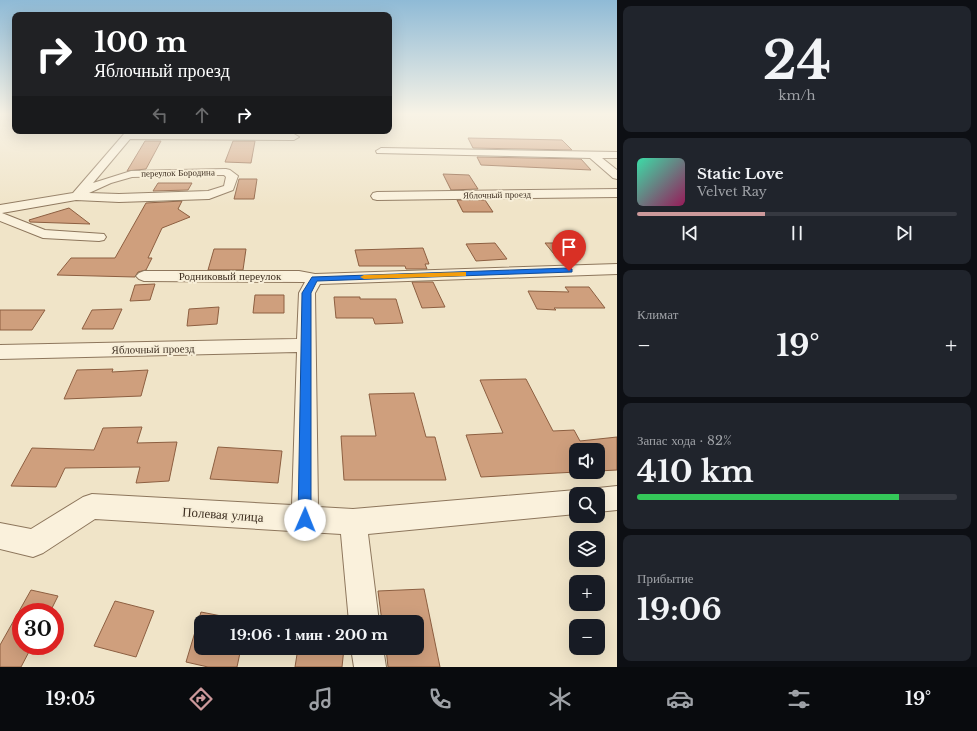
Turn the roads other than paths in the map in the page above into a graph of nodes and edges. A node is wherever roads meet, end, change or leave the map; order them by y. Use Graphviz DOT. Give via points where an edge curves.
graph roads {
  1 [pos="120,144"];
  2 [pos="381,151"];
  3 [pos="593,155"];
  4 [pos="617,155"];
  5 [pos="617,176"];
  6 [pos="617,193"];
  7 [pos="78,195"];
  8 [pos="377,196"];
  9 [pos="0,209"];
  10 [pos="0,216"];
  11 [pos="99,237"];
  12 [pos="617,269"];
  13 [pos="144,276"];
  14 [pos="315,279"];
  15 [pos="306,345"];
  16 [pos="0,352"];
  17 [pos="617,498"];
  18 [pos="605,499"];
  19 [pos="569,503"];
  20 [pos="305,520"];
  21 [pos="352,522"];
  22 [pos="0,536"];
  23 [pos="363,615"];
  24 [pos="368,655"];
  25 [pos="370,667"];
  1 -- 7 [label="street"];
  2 -- 3 [label="street"];
  3 -- 4 [label="street"];
  3 -- 5 [label="street"];
  6 -- 8 [label="street, Яблочный проезд"];
  7 -- 7 [label="street, переулок Бородина" via="107,181 131,174 226,172 232,176 229,188 209,196 119,198"];
  7 -- 9 [label="street, переулок Бородина"];
  10 -- 11 [label="street" via="42,234"];
  12 -- 14 [label="street"];
  13 -- 14 [label="street, Родниковый переулок" via="299,276"];
  14 -- 15 [label="street" via="306,293"];
  15 -- 16 [label="street, Яблочный проезд"];
  15 -- 20 [label="street"];
  17 -- 18 [label="street"];
  19 -- 21 [label="street, Полевая улица"];
  20 -- 21 [label="street, Полевая улица"];
  20 -- 22 [label="street, Полевая улица" via="92,506 33,543"];
  21 -- 23 [label="street"];
  24 -- 25 [label="street"];
}
